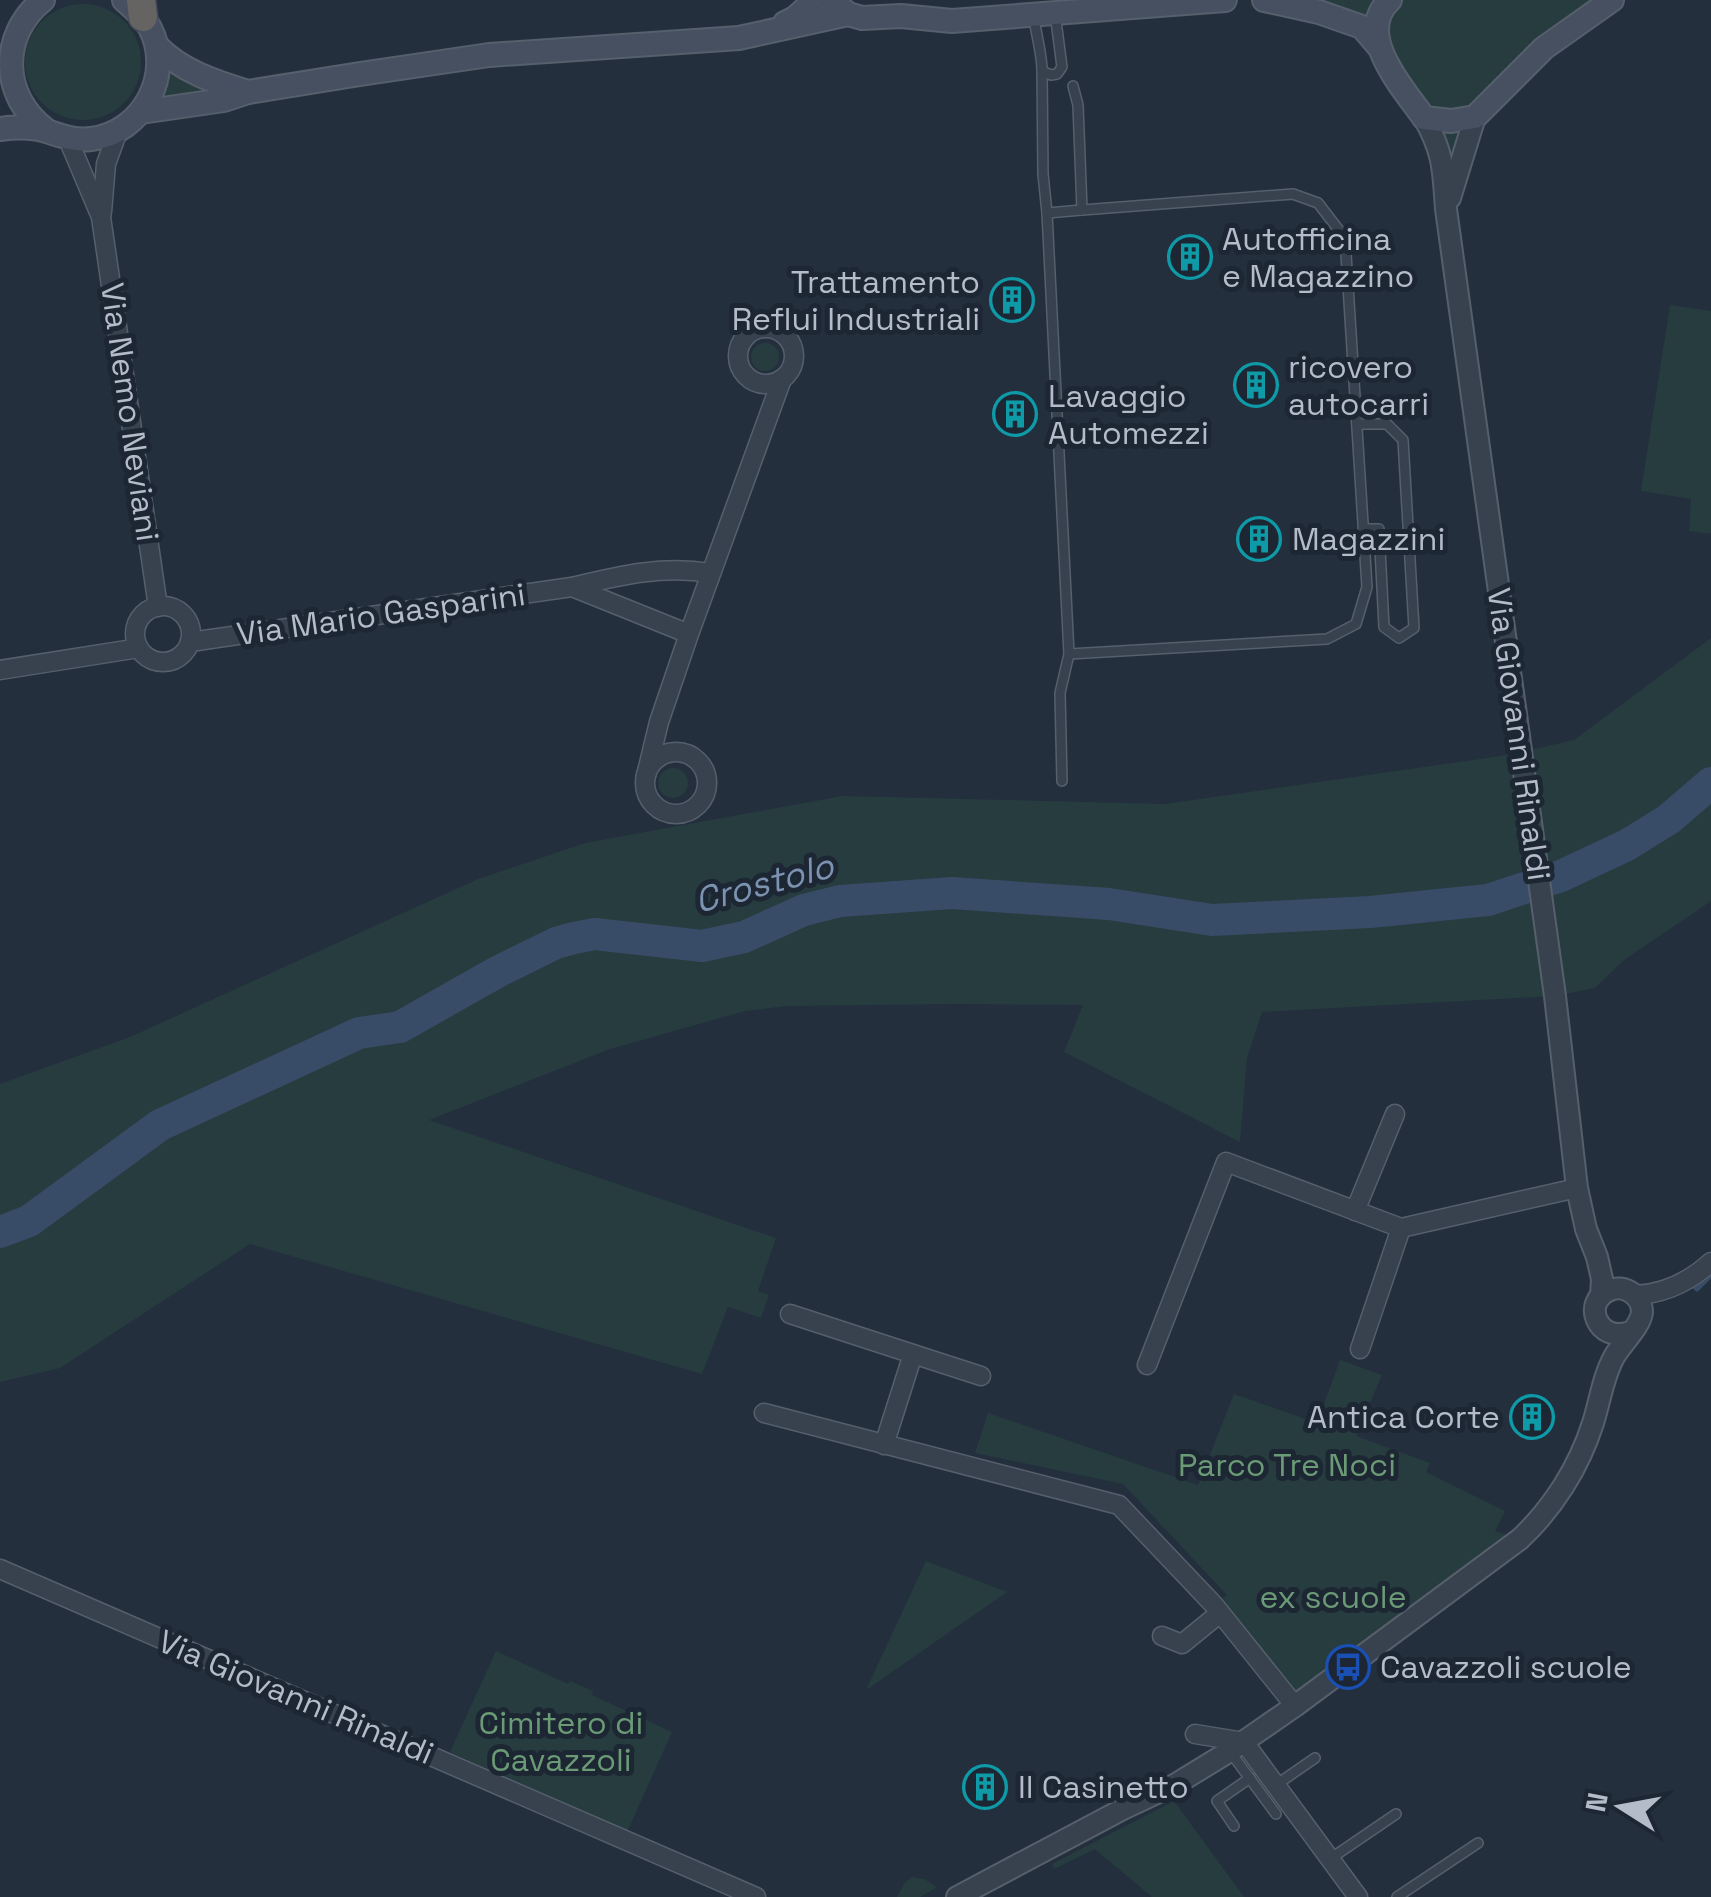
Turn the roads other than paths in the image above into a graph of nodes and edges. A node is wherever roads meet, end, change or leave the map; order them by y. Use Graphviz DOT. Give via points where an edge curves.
graph roads {
  1 [pos="43,0"];
  2 [pos="815,0"];
  3 [pos="904,0"];
  4 [pos="920,0"];
  5 [pos="1225,0"];
  6 [pos="1264,0"];
  7 [pos="1390,0"];
  8 [pos="1612,0"];
  9 [pos="136,6"];
  10 [pos="840,7"];
  11 [pos="1044,14"];
  12 [pos="877,17"];
  13 [pos="939,18"];
  14 [pos="773,29"];
  15 [pos="156,46"];
  16 [pos="5,47"];
  17 [pos="1380,48"];
  18 [pos="1042,71"];
  19 [pos="1073,86"];
  20 [pos="248,92"];
  21 [pos="142,112"];
  22 [pos="1475,117"];
  23 [pos="1424,118"];
  24 [pos="0,128"];
  25 [pos="118,132"];
  26 [pos="57,135"];
  27 [pos="1082,210"];
  28 [pos="1446,210"];
  29 [pos="1047,213"];
  30 [pos="101,217"];
  31 [pos="782,379"];
  32 [pos="760,384"];
  33 [pos="768,414"];
  34 [pos="1356,424"];
  35 [pos="1363,529"];
  36 [pos="710,574"];
  37 [pos="572,587"];
  38 [pos="158,606"];
  39 [pos="689,634"];
  40 [pos="190,642"];
  41 [pos="139,648"];
  42 [pos="1069,654"];
  43 [pos="0,670"];
  44 [pos="660,722"];
  45 [pos="682,752"];
  46 [pos="646,776"];
  47 [pos="1062,781"];
  48 [pos="1395,1114"];
  49 [pos="1578,1188"];
  50 [pos="1355,1210"];
  51 [pos="1401,1228"];
  52 [pos="1597,1258"];
  53 [pos="1711,1262"];
  54 [pos="1632,1293"];
  55 [pos="1658,1293"];
  56 [pos="1601,1296"];
  57 [pos="790,1314"];
  58 [pos="1636,1325"];
  59 [pos="1602,1328"];
  60 [pos="1360,1349"];
  61 [pos="913,1354"];
  62 [pos="1147,1365"];
  63 [pos="981,1376"];
  64 [pos="1603,1385"];
  65 [pos="764,1414"];
  66 [pos="884,1445"];
  67 [pos="0,1569"];
  68 [pos="1220,1613"];
  69 [pos="1162,1636"];
  70 [pos="1294,1706"];
  71 [pos="1195,1734"];
  72 [pos="1237,1746"];
  73 [pos="1315,1758"];
  74 [pos="1250,1778"];
  75 [pos="1276,1786"];
  76 [pos="1276,1814"];
  77 [pos="1396,1814"];
  78 [pos="1234,1826"];
  79 [pos="1478,1843"];
  80 [pos="1330,1859"];
  81 [pos="756,1897"];
  82 [pos="957,1897"];
  83 [pos="1358,1897"];
  84 [pos="1397,1897"];
  1 -- 16 [label="main road"];
  2 -- 14 [label="main road"];
  3 -- 12 [label="main road"];
  4 -- 13 [label="main road"];
  5 -- 11 [label="main road"];
  6 -- 17 [label="main road" via="1362,27"];
  7 -- 17 [label="main road" via="1379,20"];
  8 -- 22 [label="main road" via="1544,48"];
  9 -- 15 [label="main road"];
  10 -- 12 [label="main road"];
  10 -- 14 [label="main road" via="812,24"];
  11 -- 13 [label="main road"];
  11 -- 18 [label="lane" via="1037,42"];
  11 -- 18 [label="lane" via="1062,68 1057,74"];
  12 -- 13 [label="main road"];
  14 -- 20 [label="main road" via="739,38 489,55"];
  15 -- 20 [label="main road" via="192,72"];
  15 -- 21 [label="main road" via="158,69"];
  16 -- 26 [label="main road" via="17,102"];
  17 -- 23 [label="main road"];
  18 -- 29 [label="lane"];
  19 -- 27 [label="lane"];
  20 -- 21 [label="main road"];
  21 -- 25 [label="main road"];
  22 -- 23 [label="main road"];
  22 -- 28 [label="street, Via Giovanni Rinaldi"];
  23 -- 28 [label="street, Via Giovanni Rinaldi" via="1443,161"];
  24 -- 26 [label="main road"];
  25 -- 26 [label="main road" via="94,139"];
  25 -- 30 [label="street, Via Nemo Neviani" via="106,164"];
  26 -- 30 [label="street, Via Nemo Neviani"];
  27 -- 29 [label="lane"];
  27 -- 34 [label="lane" via="1293,194 1318,204 1346,238"];
  28 -- 49 [label="street, Via Giovanni Rinaldi"];
  29 -- 42 [label="lane"];
  30 -- 38 [label="street, Via Nemo Neviani"];
  31 -- 32 [label="street"];
  31 -- 32 [label="street" via="793,364 792,345 779,331 760,328 744,338 738,356 744,374"];
  31 -- 33 [label="street"];
  32 -- 33 [label="street"];
  33 -- 36 [label="street"];
  34 -- 35 [label="lane"];
  34 -- 35 [label="lane" via="1387,424 1403,440 1414,628 1398,638 1384,627 1379,529"];
  35 -- 42 [label="lane" via="1366,587 1356,624 1327,638"];
  36 -- 37 [label="street, Via Mario Gasparini" via="668,569"];
  36 -- 39 [label="street"];
  37 -- 39 [label="street, Via Mario Gasparini"];
  37 -- 40 [label="street, Via Mario Gasparini"];
  38 -- 40 [label="street" via="184,615"];
  38 -- 41 [label="street" via="138,622"];
  39 -- 44 [label="street"];
  40 -- 41 [label="street" via="171,661 152,660"];
  41 -- 43 [label="street"];
  42 -- 47 [label="lane" via="1060,693"];
  44 -- 45 [label="street"];
  44 -- 46 [label="street"];
  45 -- 46 [label="street" via="655,760"];
  45 -- 46 [label="street" via="700,762 708,782 694,809 674,814 655,806"];
  48 -- 50 [label="street"];
  49 -- 51 [label="street"];
  49 -- 52 [label="street, Via Giovanni Rinaldi"];
  50 -- 51 [label="street"];
  50 -- 62 [label="street" via="1226,1162"];
  51 -- 60 [label="street"];
  52 -- 54 [label="street"];
  52 -- 56 [label="street, Via Giovanni Rinaldi"];
  53 -- 55 [label="street"];
  54 -- 55 [label="street"];
  54 -- 56 [label="street" via="1614,1288"];
  54 -- 58 [label="street" via="1640,1302"];
  55 -- 58 [label="street"];
  56 -- 59 [label="street" via="1595,1315"];
  57 -- 61 [label="street"];
  58 -- 59 [label="street" via="1615,1335"];
  58 -- 64 [label="street"];
  59 -- 64 [label="street"];
  61 -- 63 [label="street"];
  61 -- 66 [label="street"];
  64 -- 70 [label="street" via="1581,1456 1537,1522"];
  65 -- 66 [label="street"];
  66 -- 68 [label="street" via="1120,1505"];
  67 -- 81 [label="street, Via Giovanni Rinaldi"];
  68 -- 69 [label="street" via="1182,1644"];
  68 -- 70 [label="street"];
  70 -- 72 [label="street"];
  71 -- 72 [label="street"];
  72 -- 74 [label="lane"];
  72 -- 75 [label="street"];
  72 -- 82 [label="street"];
  73 -- 75 [label="lane"];
  74 -- 76 [label="lane"];
  74 -- 78 [label="lane" via="1216,1800"];
  75 -- 80 [label="street"];
  77 -- 80 [label="lane"];
  79 -- 84 [label="lane"];
  80 -- 83 [label="street"];
}
